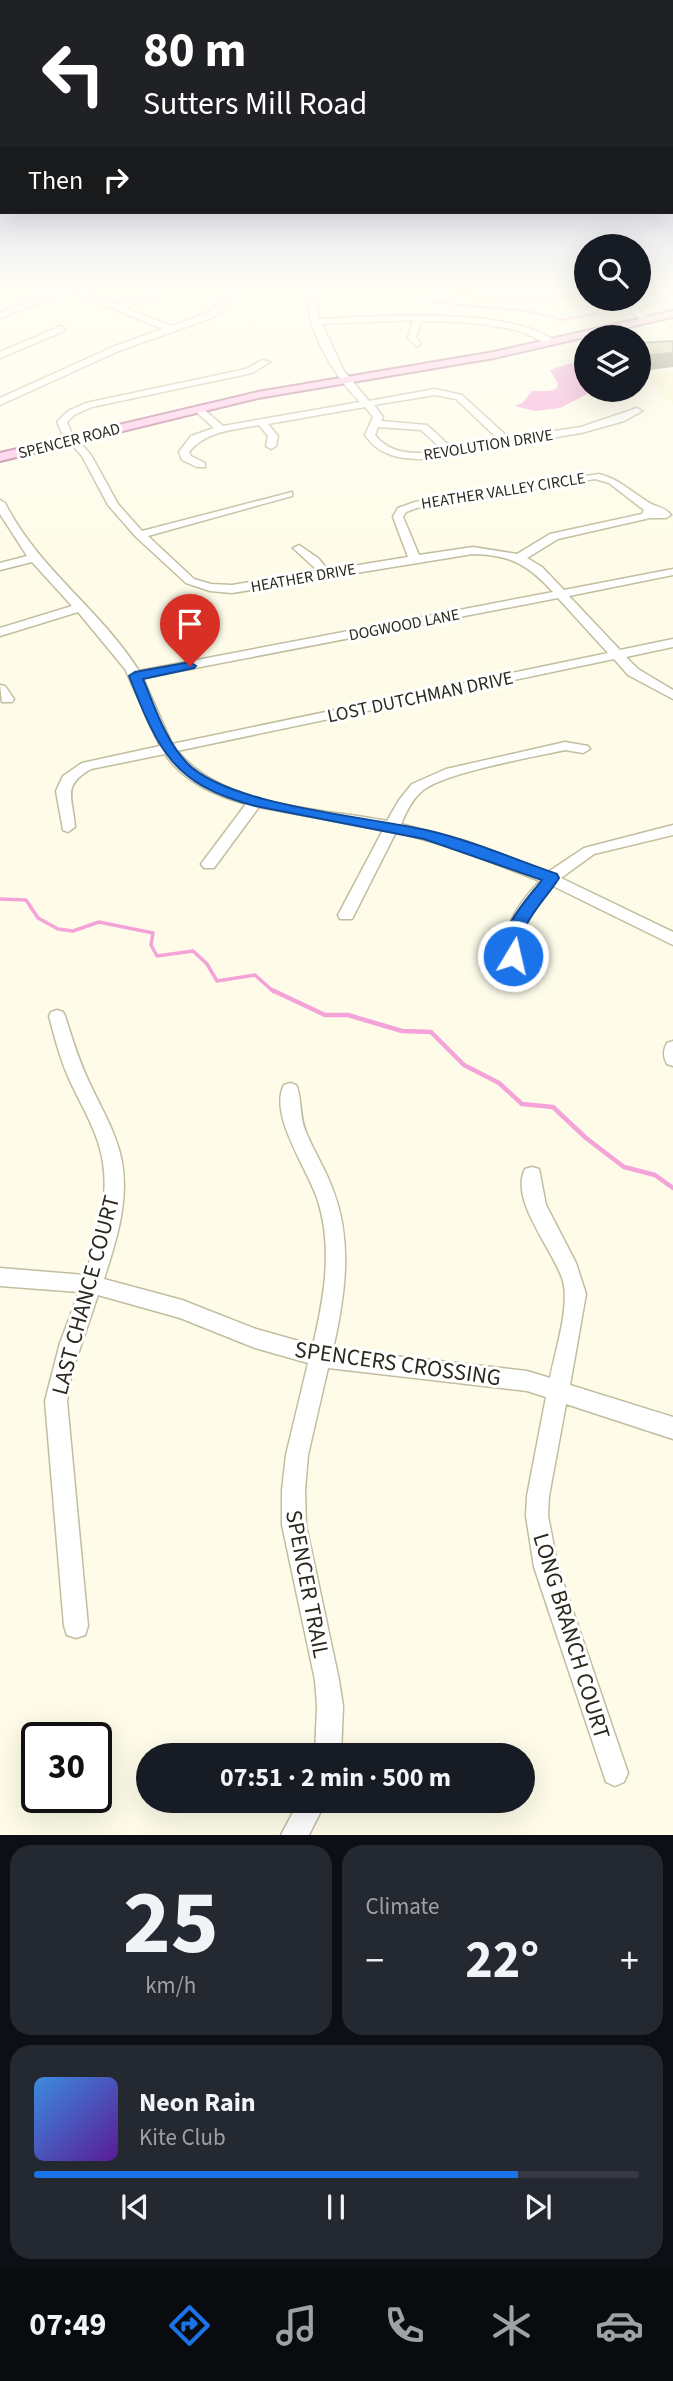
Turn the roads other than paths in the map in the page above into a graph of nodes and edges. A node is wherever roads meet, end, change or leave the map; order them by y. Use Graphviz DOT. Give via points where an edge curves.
graph roads {
  1 [pos="66,372"];
  2 [pos="250,372"];
  3 [pos="342,372"];
  4 [pos="392,372"];
  5 [pos="345,379"];
  6 [pos="0,402"];
  7 [pos="366,403"];
  8 [pos="198,409"];
  9 [pos="637,411"];
  10 [pos="260,421"];
  11 [pos="376,424"];
  12 [pos="221,429"];
  13 [pos="72,439"];
  14 [pos="506,441"];
  15 [pos="271,446"];
  16 [pos="450,452"];
  17 [pos="0,457"];
  18 [pos="201,465"];
  19 [pos="288,494"];
  20 [pos="1,506"];
  21 [pos="140,535"];
  22 [pos="299,548"];
  23 [pos="33,558"];
  24 [pos="519,558"];
  25 [pos="415,559"];
  26 [pos="0,567"];
  27 [pos="673,572"];
  28 [pos="325,573"];
  29 [pos="562,594"];
  30 [pos="79,608"];
  31 [pos="0,632"];
  32 [pos="673,643"];
  33 [pos="617,655"];
  34 [pos="135,676"];
  35 [pos="673,695"];
  36 [pos="168,748"];
  37 [pos="583,749"];
  38 [pos="255,802"];
  39 [pos="68,827"];
  40 [pos="393,827"];
  41 [pos="673,830"];
  42 [pos="209,864"];
  43 [pos="551,878"];
  44 [pos="346,915"];
  45 [pos="673,939"];
  46 [pos="519,970"];
  47 [pos="57,1016"];
  48 [pos="673,1048"];
  49 [pos="673,1059"];
  50 [pos="290,1090"];
  51 [pos="531,1175"];
  52 [pos="0,1277"];
  53 [pos="90,1284"];
  54 [pos="320,1357"];
  55 [pos="559,1389"];
  56 [pos="673,1427"];
  57 [pos="76,1626"];
  58 [pos="329,1743"];
  59 [pos="615,1773"];
  60 [pos="306,1813"];
  61 [pos="294,1835"];
  1 -- 6 [label="street"];
  2 -- 13 [label="street" via="83,407 62,422"];
  3 -- 5 [label="street, REVOLUTION DRIVE"];
  4 -- 5 [label="main road, SPENCER ROAD"];
  5 -- 7 [label="street, REVOLUTION DRIVE"];
  5 -- 8 [label="main road, SPENCER ROAD"];
  7 -- 10 [label="street"];
  7 -- 11 [label="street, REVOLUTION DRIVE" via="377,417"];
  7 -- 14 [label="street" via="448,393 459,397"];
  8 -- 12 [label="street"];
  8 -- 13 [label="main road, SPENCER ROAD"];
  9 -- 14 [label="street, REVOLUTION DRIVE" via="611,424"];
  10 -- 12 [label="street"];
  10 -- 15 [label="street" via="273,436"];
  11 -- 16 [label="street" via="424,427"];
  11 -- 16 [label="street, REVOLUTION DRIVE" via="370,435 384,449 423,456"];
  12 -- 18 [label="street" via="195,438 186,447 186,458"];
  13 -- 17 [label="main road, SPENCER ROAD"];
  13 -- 21 [label="street, HEATHER DRIVE" via="113,505"];
  14 -- 16 [label="street, REVOLUTION DRIVE"];
  19 -- 21 [label="street"];
  20 -- 23 [label="street"];
  21 -- 28 [label="street, HEATHER DRIVE" via="183,576 210,587 247,587"];
  22 -- 28 [label="street"];
  23 -- 26 [label="street"];
  23 -- 30 [label="street"];
  24 -- 25 [label="street, HEATHER DRIVE" via="476,551"];
  24 -- 25 [label="street, HEATHER VALLEY CIRCLE" via="554,536 648,511 613,481 595,476 415,505 398,517"];
  24 -- 29 [label="street" via="538,569"];
  25 -- 28 [label="street, HEATHER DRIVE"];
  27 -- 29 [label="street, DOGWOOD LANE"];
  29 -- 33 [label="street"];
  29 -- 34 [label="street, DOGWOOD LANE"];
  30 -- 31 [label="street"];
  30 -- 34 [label="street"];
  32 -- 33 [label="street, LOST DUTCHMAN DRIVE"];
  33 -- 35 [label="street" via="642,679"];
  33 -- 36 [label="street, LOST DUTCHMAN DRIVE"];
  34 -- 36 [label="street"];
  36 -- 38 [label="street" via="197,778"];
  36 -- 39 [label="street, LOST DUTCHMAN DRIVE" via="87,766 61,777"];
  37 -- 40 [label="street" via="565,746 438,775 410,795"];
  38 -- 40 [label="street"];
  38 -- 42 [label="street"];
  40 -- 43 [label="street" via="452,842"];
  40 -- 44 [label="street"];
  41 -- 43 [label="street" via="588,851"];
  43 -- 45 [label="street"];
  43 -- 46 [label="street" via="513,937 511,947"];
  47 -- 53 [label="street, LAST CHANCE COURT" via="113,1165 108,1229"];
  48 -- 49 [label="street"];
  50 -- 54 [label="street, SPENCER TRAIL" via="289,1116 324,1190 334,1225 335,1287"];
  51 -- 55 [label="street, LONG BRANCH COURT" via="534,1204 568,1263 575,1287"];
  52 -- 53 [label="street, SPENCERS CROSSING"];
  53 -- 54 [label="street, SPENCERS CROSSING" via="182,1309 266,1342"];
  53 -- 57 [label="street, LAST CHANCE COURT" via="59,1377 56,1401"];
  54 -- 55 [label="street, SPENCERS CROSSING" via="494,1375"];
  54 -- 58 [label="street, SPENCER TRAIL" via="296,1452 291,1499 329,1693"];
  55 -- 56 [label="street, SPENCERS CROSSING"];
  55 -- 59 [label="street, LONG BRANCH COURT" via="538,1496 540,1540"];
  60 -- 61 [label="street"];
}
